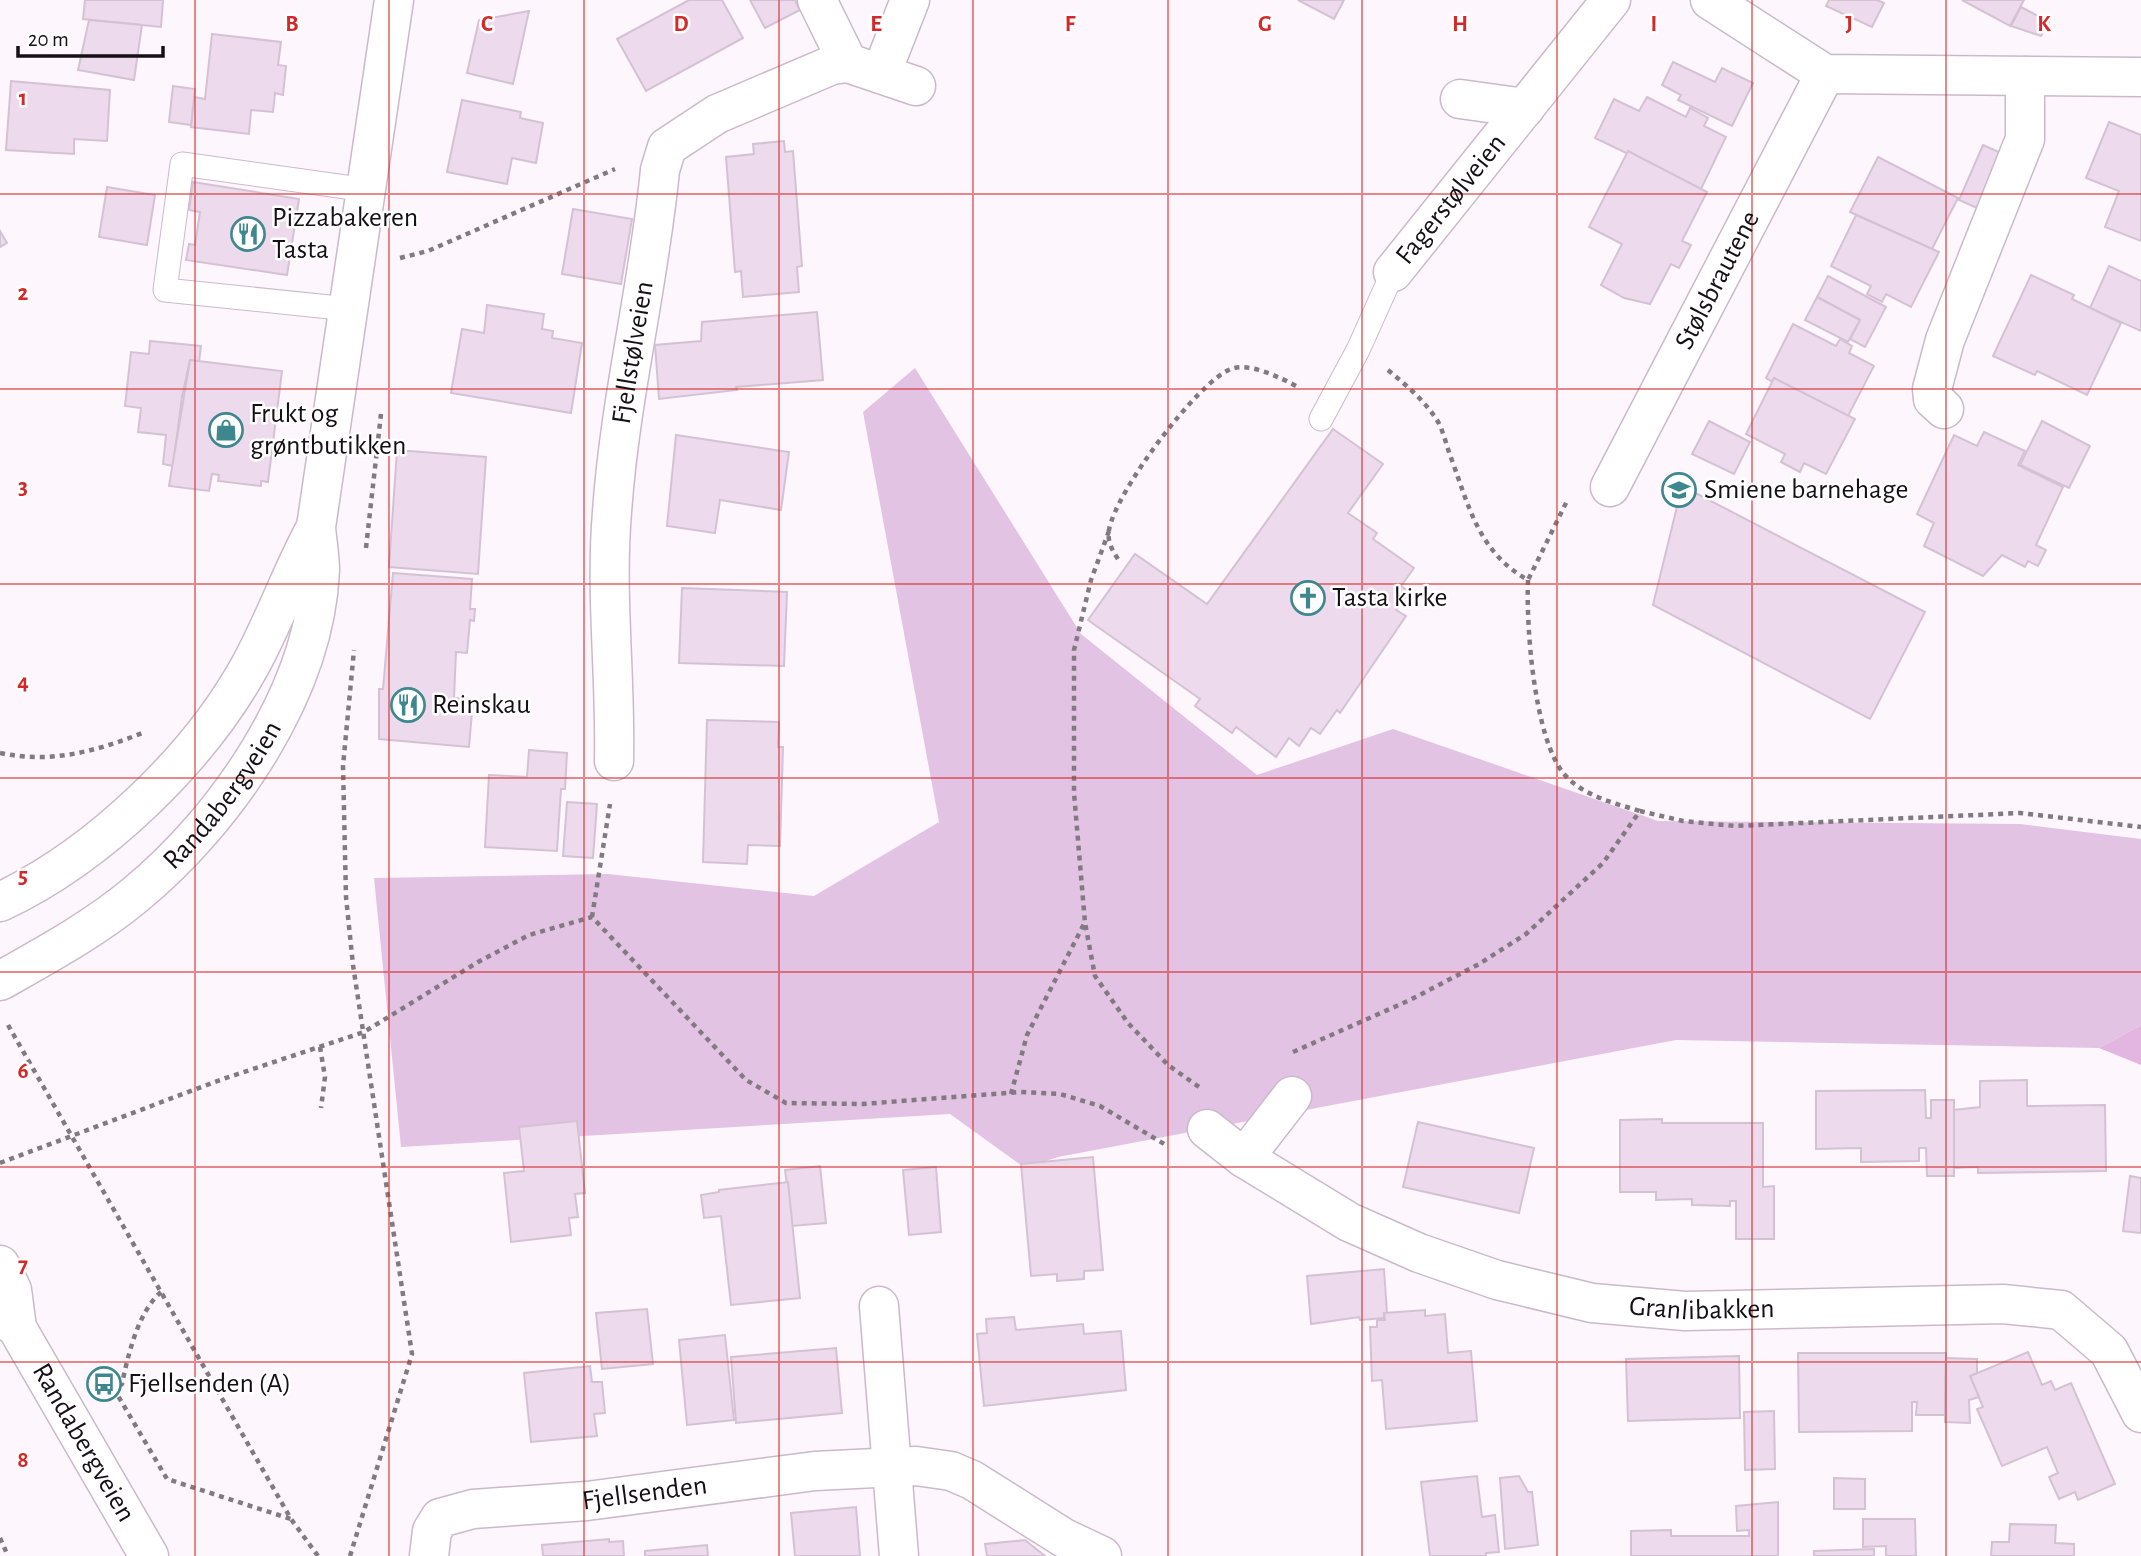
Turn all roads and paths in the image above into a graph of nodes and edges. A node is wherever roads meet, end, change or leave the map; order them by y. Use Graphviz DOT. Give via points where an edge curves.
graph roads {
  1 [pos="394,0"];
  2 [pos="817,0"];
  3 [pos="910,0"];
  4 [pos="1611,0"];
  5 [pos="1710,0"];
  6 [pos="864,69"];
  7 [pos="1825,74"];
  8 [pos="2025,76"];
  9 [pos="2141,77"];
  10 [pos="916,86"];
  11 [pos="1460,99"];
  12 [pos="1525,107"];
  13 [pos="667,147"];
  14 [pos="368,190"];
  15 [pos="401,244"];
  16 [pos="399,258"];
  17 [pos="398,272"];
  18 [pos="1393,272"];
  19 [pos="349,309"];
  20 [pos="1358,350"];
  21 [pos="382,409"];
  22 [pos="1944,409"];
  23 [pos="1325,412"];
  24 [pos="1610,487"];
  25 [pos="316,527"];
  26 [pos="1108,531"];
  27 [pos="1118,559"];
  28 [pos="365,560"];
  29 [pos="1528,580"];
  30 [pos="355,643"];
  31 [pos="153,729"];
  32 [pos="0,753"];
  33 [pos="614,761"];
  34 [pos="1640,811"];
  35 [pos="2141,827"];
  36 [pos="0,902"];
  37 [pos="592,917"];
  38 [pos="1085,923"];
  39 [pos="0,981"];
  40 [pos="6,1023"];
  41 [pos="364,1032"];
  42 [pos="320,1047"];
  43 [pos="1284,1058"];
  44 [pos="1011,1094"];
  45 [pos="1292,1096"];
  46 [pos="321,1108"];
  47 [pos="1207,1129"];
  48 [pos="71,1136"];
  49 [pos="1244,1158"];
  50 [pos="0,1163"];
  51 [pos="0,1265"];
  52 [pos="161,1292"];
  53 [pos="879,1306"];
  54 [pos="8,1322"];
  55 [pos="2141,1413"];
  56 [pos="891,1468"];
  57 [pos="291,1519"];
  58 [pos="0,1538"];
  59 [pos="8,1556"];
  60 [pos="149,1556"];
  61 [pos="318,1556"];
  62 [pos="350,1556"];
  63 [pos="429,1556"];
  64 [pos="899,1556"];
  65 [pos="1102,1556"];
  1 -- 14 [label="street, Randabergveien"];
  2 -- 6 [label="street"];
  3 -- 6 [label="street"];
  4 -- 12 [label="street, Fagerstølveien"];
  5 -- 7 [label="street"];
  6 -- 10 [label="street"];
  6 -- 13 [label="street" via="832,65 758,94"];
  7 -- 8 [label="street"];
  7 -- 24 [label="street, Stølsbrautene"];
  8 -- 9 [label="street"];
  8 -- 22 [label="street" via="2025,138 1945,340 1932,389 1933,399"];
  11 -- 12 [label="street"];
  12 -- 18 [label="street, Fagerstølveien"];
  13 -- 16 [label="path" via="428,251"];
  13 -- 33 [label="street, Fjellstølveien" via="632,353 611,515"];
  14 -- 19 [label="street, Randabergveien"];
  14 -- 19 [label="lane" via="182,164 166,290"];
  15 -- 16 [label="path"];
  16 -- 17 [label="path"];
  18 -- 20 [label="lane, Fagerstølveien"];
  19 -- 25 [label="street, Randabergveien"];
  20 -- 23 [label="lane, Fagerstølveien"];
  20 -- 29 [label="path" via="1419,396 1438,422 1488,545 1511,570"];
  21 -- 28 [label="path"];
  23 -- 26 [label="path" via="1282,379 1253,369 1232,369 1206,388 1133,476"];
  24 -- 29 [label="path" via="1569,497"];
  25 -- 36 [label="street, Randabergveien" via="250,666 177,765 95,842"];
  25 -- 39 [label="street, Randabergveien" via="320,568 302,656 260,749 228,798 172,863 133,897"];
  26 -- 27 [label="path"];
  26 -- 38 [label="path" via="1074,650 1074,793"];
  29 -- 34 [label="path" via="1532,658 1549,746 1563,774 1580,788"];
  30 -- 41 [label="path" via="343,766 346,897"];
  31 -- 32 [label="path" via="98,750 65,756 25,758"];
  33 -- 37 [label="path"];
  34 -- 35 [label="path" via="1735,826 2020,813"];
  34 -- 43 [label="path" via="1603,863 1526,933 1456,976"];
  37 -- 41 [label="path" via="529,935"];
  37 -- 44 [label="path" via="746,1080 786,1104 918,1102"];
  38 -- 44 [label="path" via="1027,1035"];
  38 -- 47 [label="path" via="1095,976 1128,1023 1223,1112"];
  40 -- 48 [label="path"];
  41 -- 42 [label="path"];
  41 -- 62 [label="path" via="412,1354"];
  42 -- 46 [label="path" via="325,1077"];
  42 -- 48 [label="path"];
  44 -- 47 [label="path" via="1080,1098 1178,1149 1193,1144"];
  45 -- 49 [label="street"];
  47 -- 49 [label="street, Granlibakken"];
  48 -- 50 [label="path"];
  48 -- 52 [label="path"];
  49 -- 55 [label="street, Granlibakken" via="1349,1222 1419,1253 1497,1280 1592,1303 1685,1311 2003,1304 2062,1310 2109,1352"];
  51 -- 54 [label="street, Randabergveien" via="12,1290"];
  52 -- 57 [label="path"];
  52 -- 57 [label="path" via="152,1300 128,1356 122,1384 114,1389 167,1479"];
  53 -- 56 [label="street"];
  54 -- 60 [label="street, Randabergveien"];
  56 -- 63 [label="street, Fjellsenden" via="815,1471 587,1501 473,1509 440,1518 432,1531"];
  56 -- 64 [label="street"];
  56 -- 65 [label="street, Fjellsenden" via="951,1471"];
  57 -- 61 [label="path"];
  58 -- 59 [label="path"];
}
